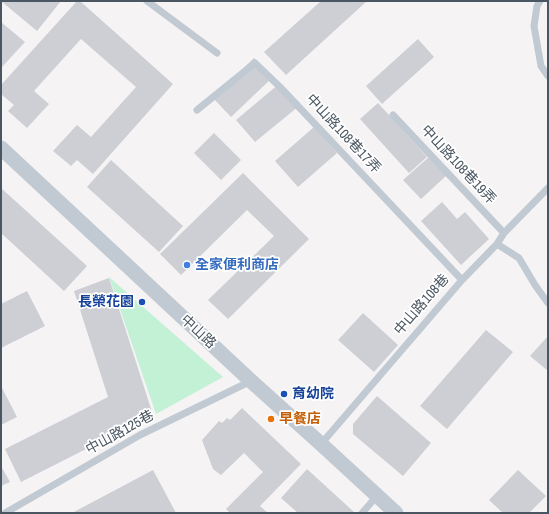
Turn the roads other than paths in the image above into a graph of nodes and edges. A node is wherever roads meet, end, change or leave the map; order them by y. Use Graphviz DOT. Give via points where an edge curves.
graph roads {
  1 [pos="147,1"];
  2 [pos="540,1"];
  3 [pos="217,53"];
  4 [pos="548,76"];
  5 [pos="197,110"];
  6 [pos="394,115"];
  7 [pos="1,148"];
  8 [pos="548,188"];
  9 [pos="504,233"];
  10 [pos="497,244"];
  11 [pos="462,280"];
  12 [pos="548,303"];
  13 [pos="250,381"];
  14 [pos="321,444"];
  15 [pos="377,496"];
  16 [pos="5,513"];
  17 [pos="362,513"];
  18 [pos="396,513"];
  1 -- 3 [label="lane"];
  2 -- 4 [label="lane" via="534,26 541,66"];
  5 -- 11 [label="lane, 中山路108巷17弄" via="255,63"];
  6 -- 9 [label="lane, 中山路108巷19弄"];
  7 -- 13 [label="street, 中山路"];
  8 -- 9 [label="lane, 中山路108巷"];
  9 -- 10 [label="lane, 中山路108巷"];
  10 -- 11 [label="lane, 中山路108巷"];
  10 -- 12 [label="lane" via="519,258"];
  11 -- 14 [label="lane, 中山路108巷"];
  13 -- 14 [label="street, 中山路"];
  13 -- 16 [label="lane, 中山路125巷" via="140,435"];
  14 -- 15 [label="street, 中山路"];
  15 -- 17 [label="lane"];
  15 -- 18 [label="street, 中山路"];
}
